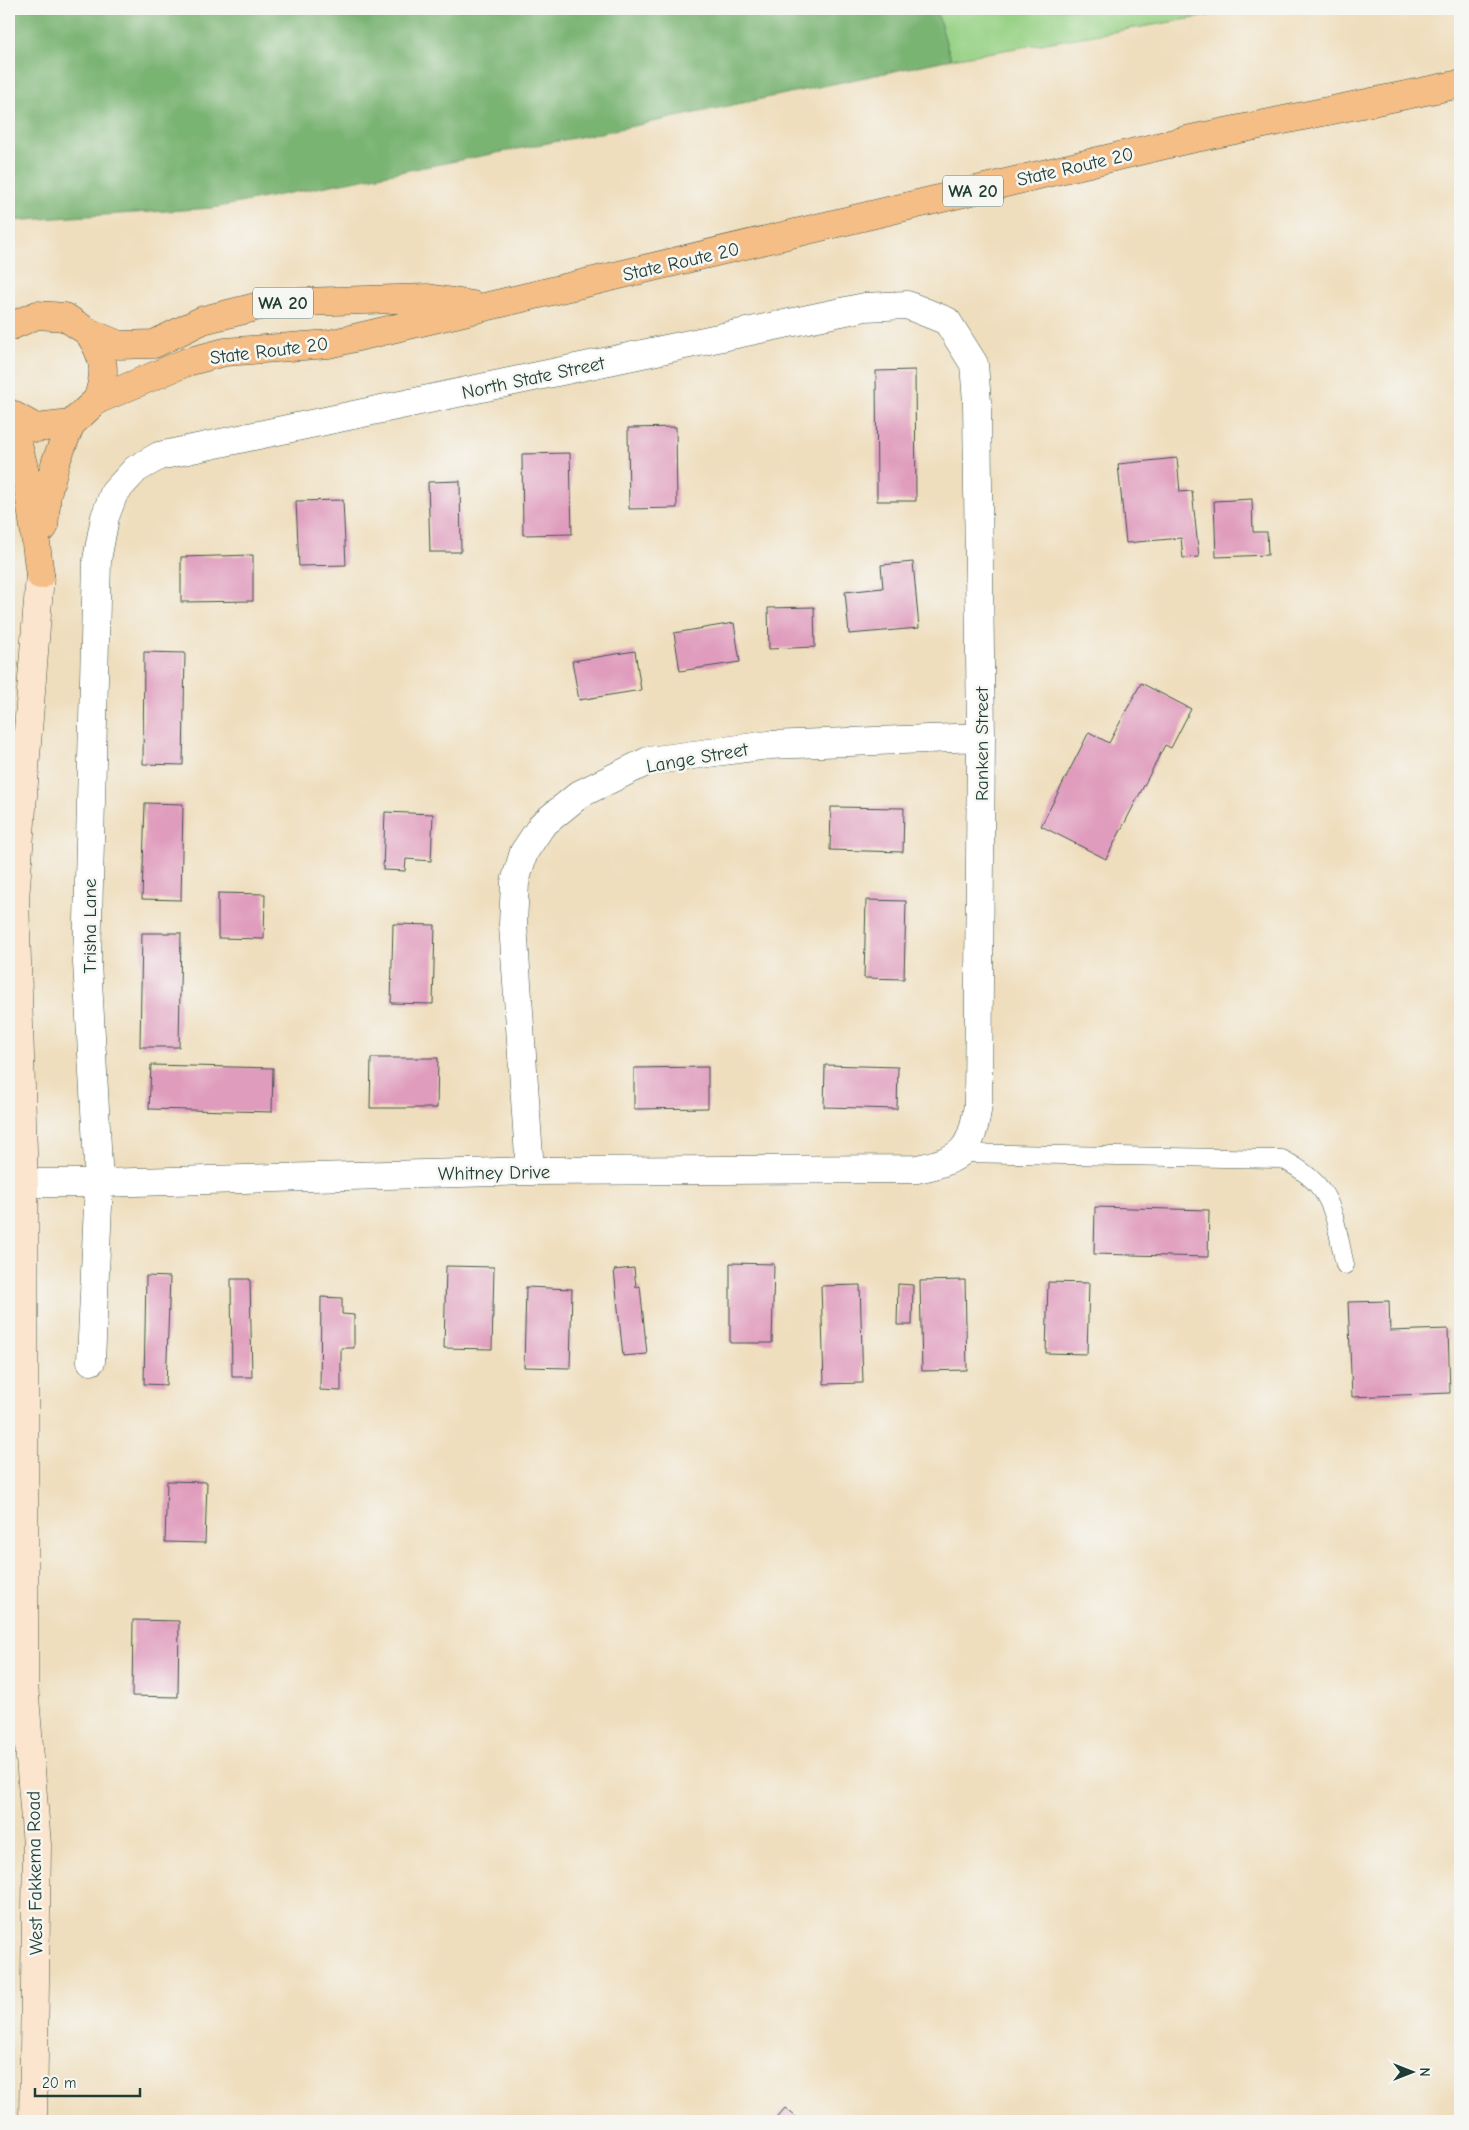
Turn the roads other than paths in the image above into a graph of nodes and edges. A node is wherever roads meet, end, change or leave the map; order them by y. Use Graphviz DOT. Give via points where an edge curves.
graph roads {
  1 [pos="1460,84"];
  2 [pos="487,307"];
  3 [pos="10,328"];
  4 [pos="88,332"];
  5 [pos="957,335"];
  6 [pos="97,400"];
  7 [pos="9,413"];
  8 [pos="9,419"];
  9 [pos="71,424"];
  10 [pos="114,493"];
  11 [pos="40,576"];
  12 [pos="982,737"];
  13 [pos="960,1153"];
  14 [pos="530,1171"];
  15 [pos="17,1183"];
  16 [pos="99,1183"];
  17 [pos="1346,1265"];
  18 [pos="91,1361"];
  19 [pos="33,2121"];
  1 -- 2 [label="main road, State Route 20 / WA 20" via="1186,140"];
  2 -- 4 [label="main road, State Route 20 / WA 20" via="428,298 272,303 203,320 154,344 120,345"];
  2 -- 6 [label="main road, State Route 20 / WA 20" via="329,344 225,352 187,362"];
  3 -- 4 [label="main road, State Route 20 / WA 20" via="37,316 65,318"];
  4 -- 6 [label="main road" via="104,365 103,383"];
  5 -- 10 [label="street, North State Street" via="947,321 907,305 865,307 159,456 136,469"];
  5 -- 12 [label="street, Ranken Street" via="974,364 977,402"];
  6 -- 9 [label="main road, State Route 20 / WA 20"];
  7 -- 9 [label="main road" via="36,428"];
  8 -- 11 [label="main road" via="19,445 28,486"];
  9 -- 11 [label="main road" via="47,494"];
  10 -- 16 [label="street, Trisha Lane" via="105,517 97,560 87,962"];
  11 -- 15 [label="street, West Fakkema Road" via="15,899"];
  12 -- 13 [label="street, Ranken Street" via="978,1104 974,1131"];
  12 -- 14 [label="street, Lange Street" via="769,745 648,762 580,794 542,824 524,852 515,882 513,925"];
  13 -- 14 [label="street, Whitney Drive" via="943,1164 917,1169"];
  13 -- 17 [label="lane" via="1282,1159 1303,1170 1332,1206"];
  14 -- 16 [label="street, Whitney Drive"];
  15 -- 16 [label="street, Whitney Drive"];
  15 -- 19 [label="street, West Fakkema Road" via="24,1684 37,1845"];
  16 -- 18 [label="street, Trisha Lane"];
}
